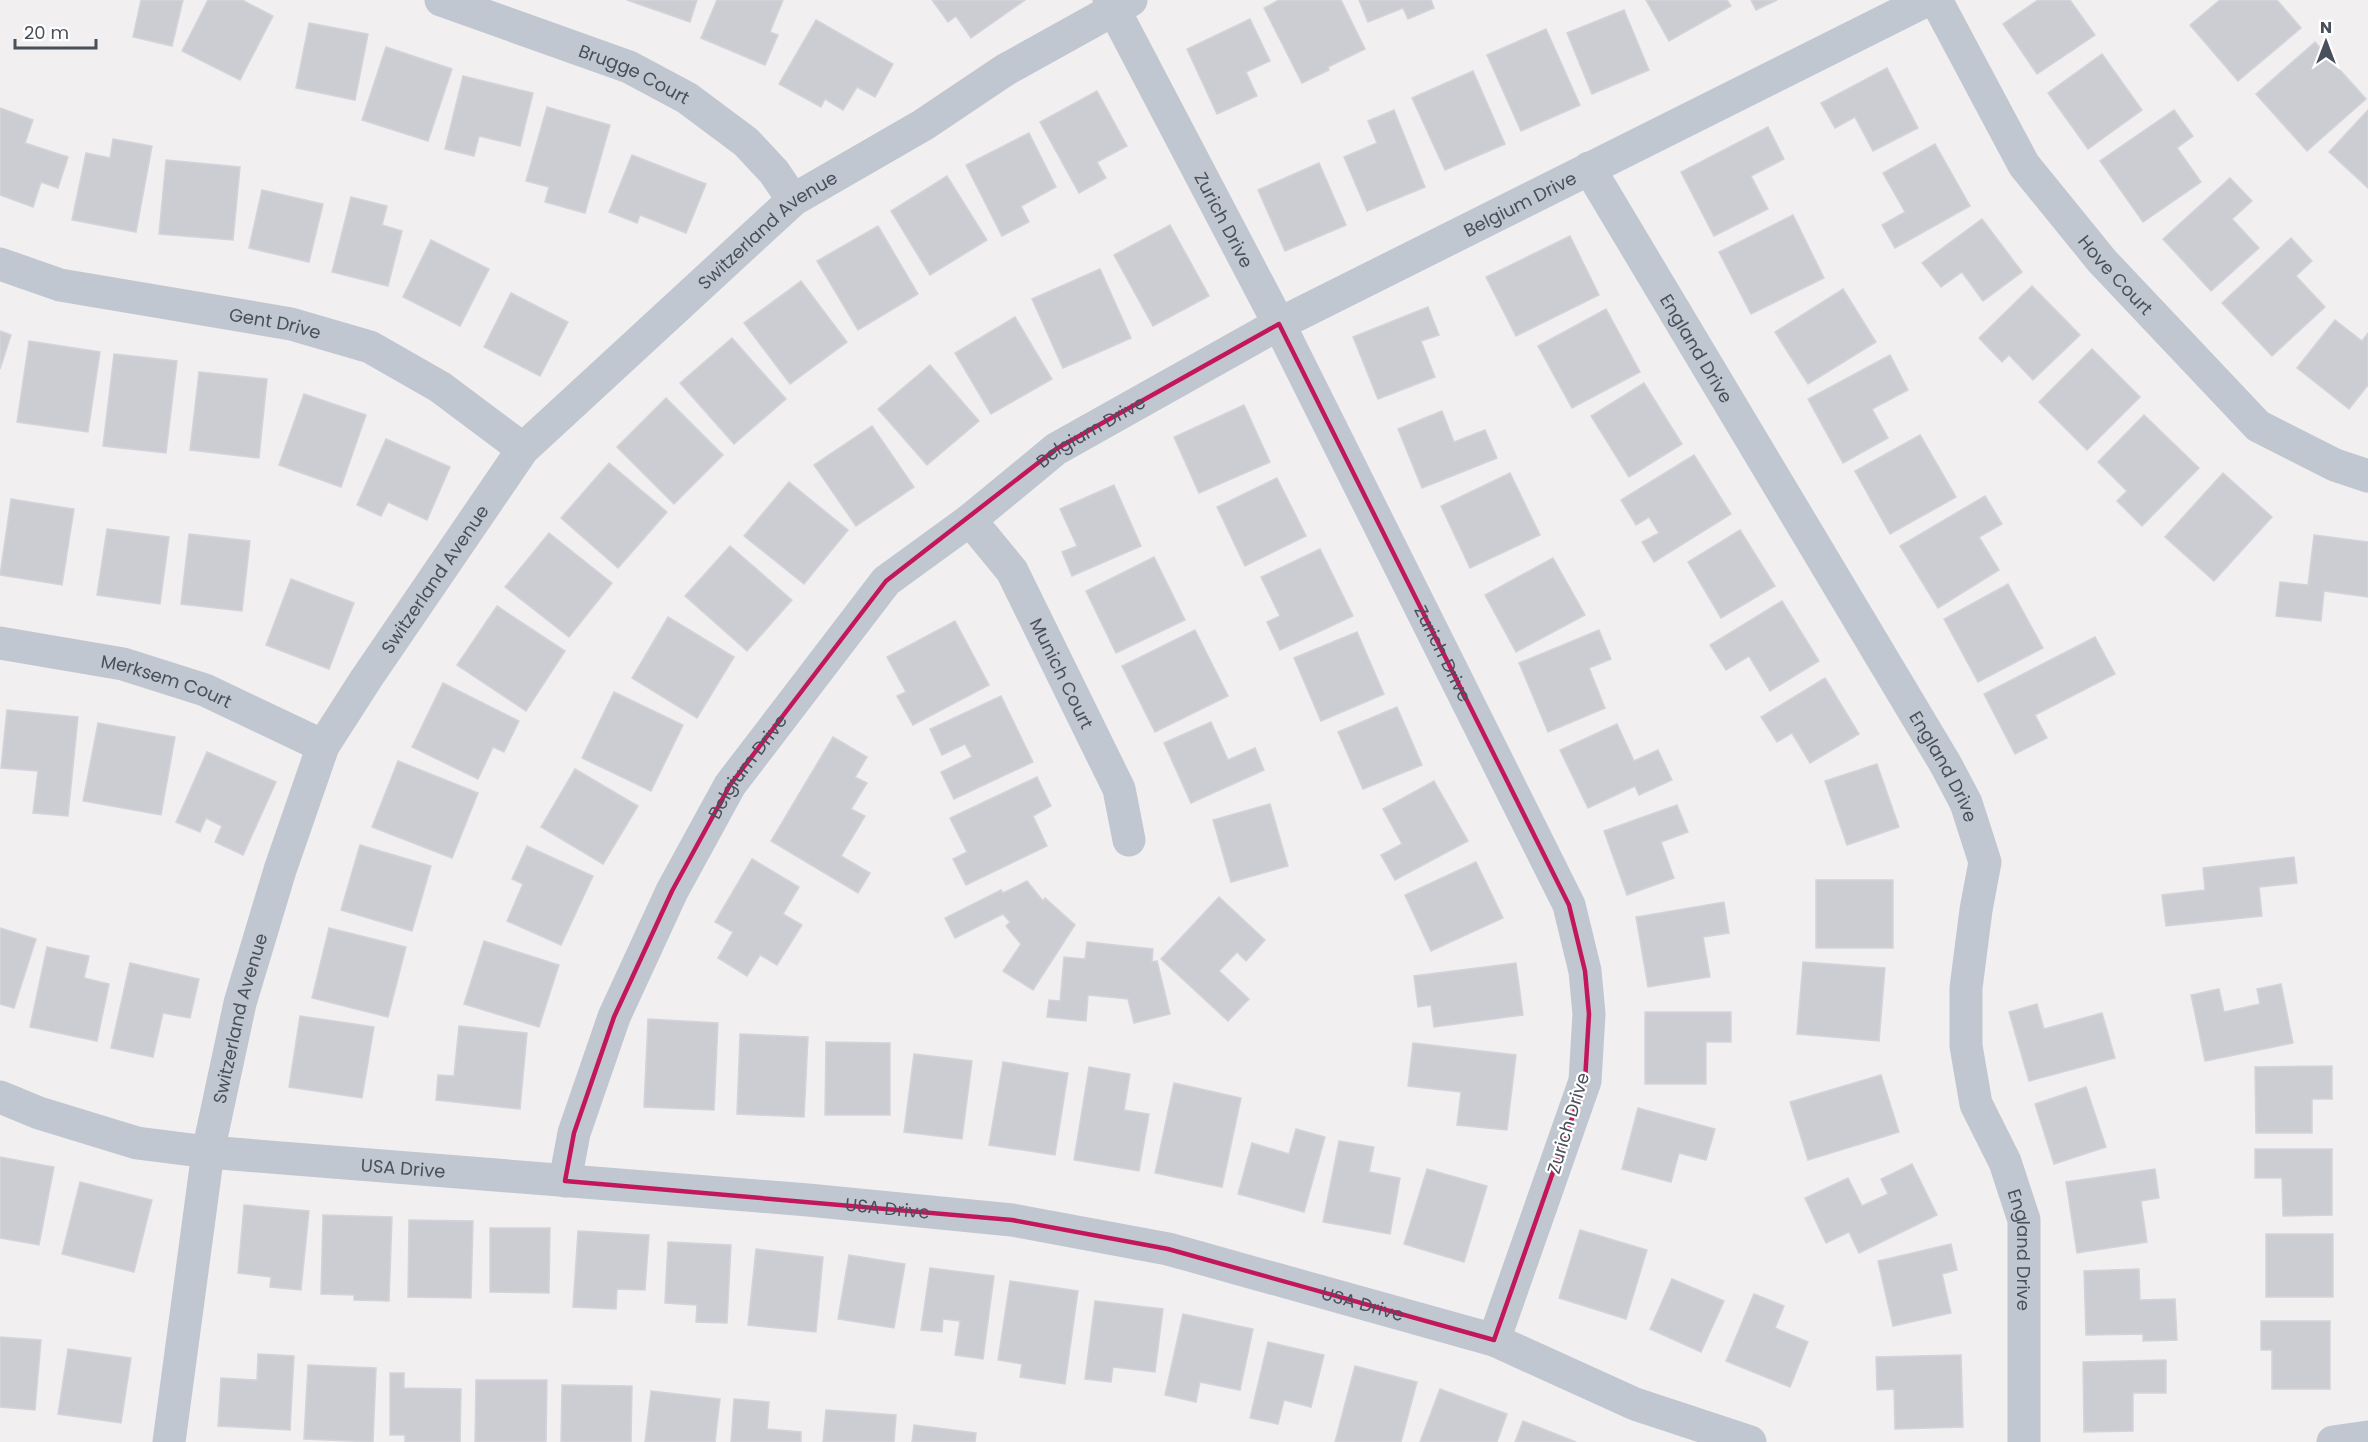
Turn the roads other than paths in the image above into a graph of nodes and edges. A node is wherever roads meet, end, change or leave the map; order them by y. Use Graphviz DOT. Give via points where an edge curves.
graph roads {
  1 [pos="441,0"];
  2 [pos="1927,0"];
  3 [pos="1936,0"];
  4 [pos="1118,3"];
  5 [pos="1589,168"];
  6 [pos="793,200"];
  7 [pos="0,264"];
  8 [pos="1279,324"];
  9 [pos="523,449"];
  10 [pos="2368,476"];
  11 [pos="970,520"];
  12 [pos="0,643"];
  13 [pos="322,746"];
  14 [pos="1129,840"];
  15 [pos="0,1097"];
  16 [pos="208,1152"];
  17 [pos="565,1181"];
  18 [pos="1494,1340"];
  19 [pos="2368,1437"];
  20 [pos="169,1442"];
  21 [pos="1750,1442"];
  22 [pos="2024,1442"];
  23 [pos="2333,1442"];
  1 -- 6 [label="street, Brugge Court" via="628,67 687,98 746,142"];
  2 -- 5 [label="street, Belgium Drive"];
  3 -- 10 [label="street, Hove Court" via="2024,165 2102,261 2258,426 2335,465"];
  4 -- 6 [label="street, Switzerland Avenue" via="1005,70 923,125"];
  4 -- 8 [label="street, Zurich Drive"];
  5 -- 8 [label="street, Belgium Drive"];
  5 -- 22 [label="street, England Drive" via="1946,765 1969,813 1985,862 1966,988 1966,1046 1976,1104 2005,1162 2024,1220"];
  6 -- 9 [label="street, Switzerland Avenue"];
  7 -- 9 [label="street, Gent Drive" via="60,285 291,324 370,347 440,387"];
  8 -- 11 [label="street, Belgium Drive" via="1056,449"];
  8 -- 18 [label="street, Zurich Drive" via="1569,905 1585,972 1589,1014 1585,1081"];
  9 -- 13 [label="street, Switzerland Avenue"];
  11 -- 14 [label="street, Munich Court" via="1012,571 1119,789"];
  11 -- 17 [label="street, Belgium Drive" via="886,581 730,785 672,891 614,1017 574,1133"];
  12 -- 13 [label="street, Merksem Court" via="123,664 205,690"];
  13 -- 16 [label="street, Switzerland Avenue" via="240,1003"];
  15 -- 16 [label="street, USA Drive" via="137,1143"];
  16 -- 17 [label="street, USA Drive"];
  16 -- 20 [label="street, Switzerland Avenue"];
  17 -- 18 [label="street, USA Drive" via="1012,1220 1168,1249"];
  18 -- 21 [label="street, USA Drive" via="1635,1404"];
  19 -- 23 [label="street"];
}
